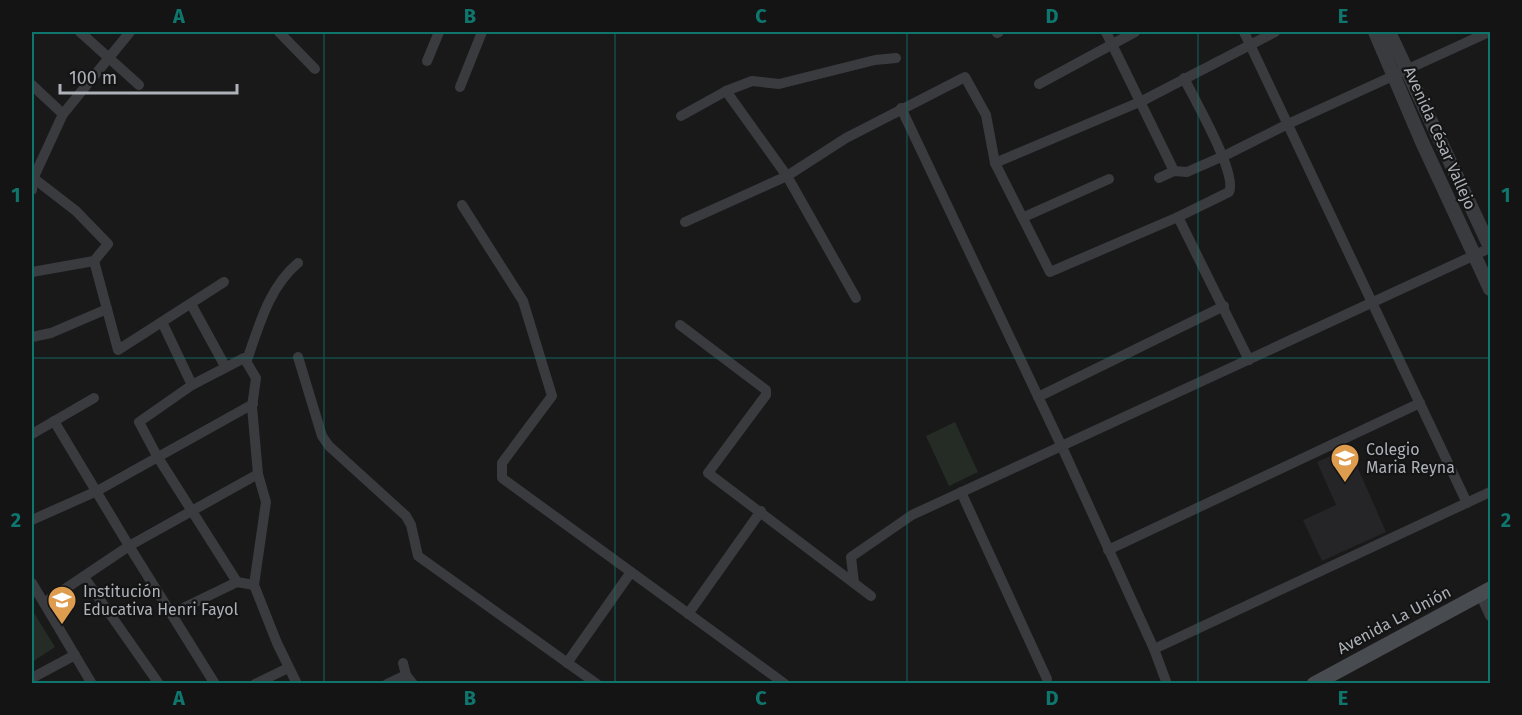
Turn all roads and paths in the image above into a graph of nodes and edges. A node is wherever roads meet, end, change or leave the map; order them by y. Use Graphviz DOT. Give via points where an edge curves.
graph roads {
  1 [pos="80,32"];
  2 [pos="130,32"];
  3 [pos="279,32"];
  4 [pos="439,32"];
  5 [pos="482,32"];
  6 [pos="1106,32"];
  7 [pos="1135,32"];
  8 [pos="1244,32"];
  9 [pos="1275,32"];
  10 [pos="1375,32"];
  11 [pos="1389,32"];
  12 [pos="1489,32"];
  13 [pos="1472,35"];
  14 [pos="1250,43"];
  15 [pos="1113,44"];
  16 [pos="109,58"];
  17 [pos="896,58"];
  18 [pos="427,61"];
  19 [pos="315,69"];
  20 [pos="1401,71"];
  21 [pos="1184,78"];
  22 [pos="1040,84"];
  23 [pos="32,85"];
  24 [pos="139,85"];
  25 [pos="460,87"];
  26 [pos="726,91"];
  27 [pos="1142,101"];
  28 [pos="902,108"];
  29 [pos="63,114"];
  30 [pos="681,116"];
  31 [pos="1288,124"];
  32 [pos="1222,156"];
  33 [pos="996,163"];
  34 [pos="1174,171"];
  35 [pos="787,176"];
  36 [pos="1159,178"];
  37 [pos="1109,179"];
  38 [pos="32,182"];
  39 [pos="462,205"];
  40 [pos="1024,217"];
  41 [pos="1178,217"];
  42 [pos="685,222"];
  43 [pos="1491,248"];
  44 [pos="1475,256"];
  45 [pos="94,261"];
  46 [pos="298,263"];
  47 [pos="32,272"];
  48 [pos="224,282"];
  49 [pos="1491,289"];
  50 [pos="856,298"];
  51 [pos="1372,302"];
  52 [pos="191,304"];
  53 [pos="1224,306"];
  54 [pos="107,309"];
  55 [pos="162,322"];
  56 [pos="680,325"];
  57 [pos="32,338"];
  58 [pos="297,357"];
  59 [pos="247,360"];
  60 [pos="1250,360"];
  61 [pos="225,366"];
  62 [pos="192,385"];
  63 [pos="1038,397"];
  64 [pos="94,398"];
  65 [pos="1420,403"];
  66 [pos="253,404"];
  67 [pos="54,421"];
  68 [pos="32,434"];
  69 [pos="1062,447"];
  70 [pos="157,456"];
  71 [pos="258,474"];
  72 [pos="97,491"];
  73 [pos="961,492"];
  74 [pos="1491,492"];
  75 [pos="1467,503"];
  76 [pos="190,510"];
  77 [pos="761,511"];
  78 [pos="32,520"];
  79 [pos="129,546"];
  80 [pos="1108,550"];
  81 [pos="631,572"];
  82 [pos="84,577"];
  83 [pos="237,582"];
  84 [pos="32,583"];
  85 [pos="854,583"];
  86 [pos="254,585"];
  87 [pos="1485,591"];
  88 [pos="871,596"];
  89 [pos="44,603"];
  90 [pos="171,614"];
  91 [pos="688,614"];
  92 [pos="1491,616"];
  93 [pos="1154,649"];
  94 [pos="75,655"];
  95 [pos="403,663"];
  96 [pos="567,663"];
  97 [pos="288,668"];
  98 [pos="32,678"];
  99 [pos="409,679"];
  100 [pos="1047,679"];
  101 [pos="1320,682"];
  102 [pos="92,684"];
  103 [pos="159,684"];
  104 [pos="215,684"];
  105 [pos="255,684"];
  106 [pos="297,684"];
  107 [pos="387,684"];
  108 [pos="597,684"];
  109 [pos="785,684"];
  110 [pos="1167,684"];
  1 -- 16 [label="street"];
  2 -- 16 [label="street"];
  3 -- 19 [label="street"];
  4 -- 18 [label="street"];
  5 -- 25 [label="street"];
  6 -- 15 [label="street"];
  7 -- 15 [label="street"];
  8 -- 14 [label="street"];
  9 -- 14 [label="street"];
  10 -- 20 [label="street, Avenida César Vallejo"];
  11 -- 20 [label="street, Avenida César Vallejo"];
  12 -- 13 [label="street"];
  13 -- 20 [label="street"];
  14 -- 21 [label="street"];
  14 -- 31 [label="street"];
  15 -- 22 [label="street"];
  15 -- 27 [label="street"];
  16 -- 24 [label="street"];
  16 -- 29 [label="street"];
  17 -- 26 [label="street" via="779,84 752,81"];
  20 -- 31 [label="street"];
  20 -- 43 [label="street, Avenida César Vallejo"];
  20 -- 44 [label="street, Avenida César Vallejo" via="1422,142"];
  21 -- 27 [label="street"];
  21 -- 32 [label="street"];
  23 -- 29 [label="street"];
  26 -- 30 [label="street"];
  26 -- 35 [label="street"];
  27 -- 33 [label="street"];
  27 -- 34 [label="street"];
  28 -- 33 [label="street" via="966,77 986,115"];
  28 -- 35 [label="street"];
  28 -- 63 [label="street"];
  29 -- 38 [label="street"];
  31 -- 32 [label="street"];
  31 -- 51 [label="street"];
  32 -- 34 [label="street" via="1187,172"];
  32 -- 41 [label="street" via="1230,180 1229,192"];
  33 -- 40 [label="street"];
  34 -- 36 [label="street"];
  35 -- 42 [label="street"];
  35 -- 50 [label="street"];
  37 -- 40 [label="street"];
  38 -- 45 [label="street" via="76,211 108,244"];
  39 -- 81 [label="street" via="519,292 552,396 502,464 502,478"];
  40 -- 41 [label="street" via="1050,272"];
  41 -- 53 [label="street"];
  43 -- 44 [label="street"];
  44 -- 49 [label="street, Avenida César Vallejo"];
  44 -- 51 [label="street"];
  45 -- 47 [label="street"];
  45 -- 54 [label="street"];
  46 -- 59 [label="street" via="278,285 265,309"];
  48 -- 52 [label="street"];
  51 -- 60 [label="street"];
  51 -- 65 [label="street"];
  52 -- 55 [label="street"];
  52 -- 61 [label="street"];
  53 -- 60 [label="street"];
  53 -- 63 [label="street"];
  54 -- 55 [label="street" via="118,350"];
  54 -- 57 [label="street"];
  55 -- 62 [label="street"];
  56 -- 77 [label="street" via="766,390 708,473"];
  58 -- 96 [label="street" via="322,436 406,516 418,556"];
  59 -- 61 [label="street"];
  59 -- 66 [label="street" via="256,378"];
  60 -- 69 [label="street"];
  61 -- 62 [label="street"];
  62 -- 70 [label="street" via="140,419"];
  63 -- 69 [label="street"];
  64 -- 67 [label="street"];
  65 -- 75 [label="street"];
  65 -- 80 [label="street"];
  66 -- 70 [label="street"];
  66 -- 71 [label="street"];
  67 -- 68 [label="street"];
  67 -- 72 [label="street"];
  69 -- 73 [label="street"];
  69 -- 80 [label="street"];
  70 -- 72 [label="street"];
  70 -- 76 [label="street"];
  71 -- 76 [label="street"];
  71 -- 86 [label="street" via="266,509"];
  72 -- 78 [label="street"];
  72 -- 79 [label="street"];
  73 -- 85 [label="street" via="912,515 853,555 850,560"];
  73 -- 100 [label="street"];
  74 -- 75 [label="street"];
  75 -- 93 [label="street"];
  76 -- 79 [label="street"];
  76 -- 83 [label="street"];
  77 -- 85 [label="street"];
  77 -- 91 [label="street"];
  79 -- 82 [label="street"];
  79 -- 90 [label="street"];
  80 -- 93 [label="street"];
  81 -- 91 [label="street"];
  81 -- 96 [label="street"];
  82 -- 89 [label="street"];
  82 -- 103 [label="street"];
  83 -- 86 [label="street"];
  83 -- 90 [label="street"];
  84 -- 89 [label="street"];
  85 -- 88 [label="street"];
  86 -- 97 [label="street"];
  87 -- 92 [label="street"];
  87 -- 101 [label="main road, Avenida La Unión"];
  89 -- 94 [label="street"];
  90 -- 104 [label="street"];
  91 -- 109 [label="street"];
  93 -- 110 [label="street"];
  94 -- 98 [label="street"];
  94 -- 102 [label="street"];
  95 -- 99 [label="street"];
  96 -- 108 [label="street"];
  97 -- 105 [label="street"];
  97 -- 106 [label="street"];
  99 -- 107 [label="street"];
}
